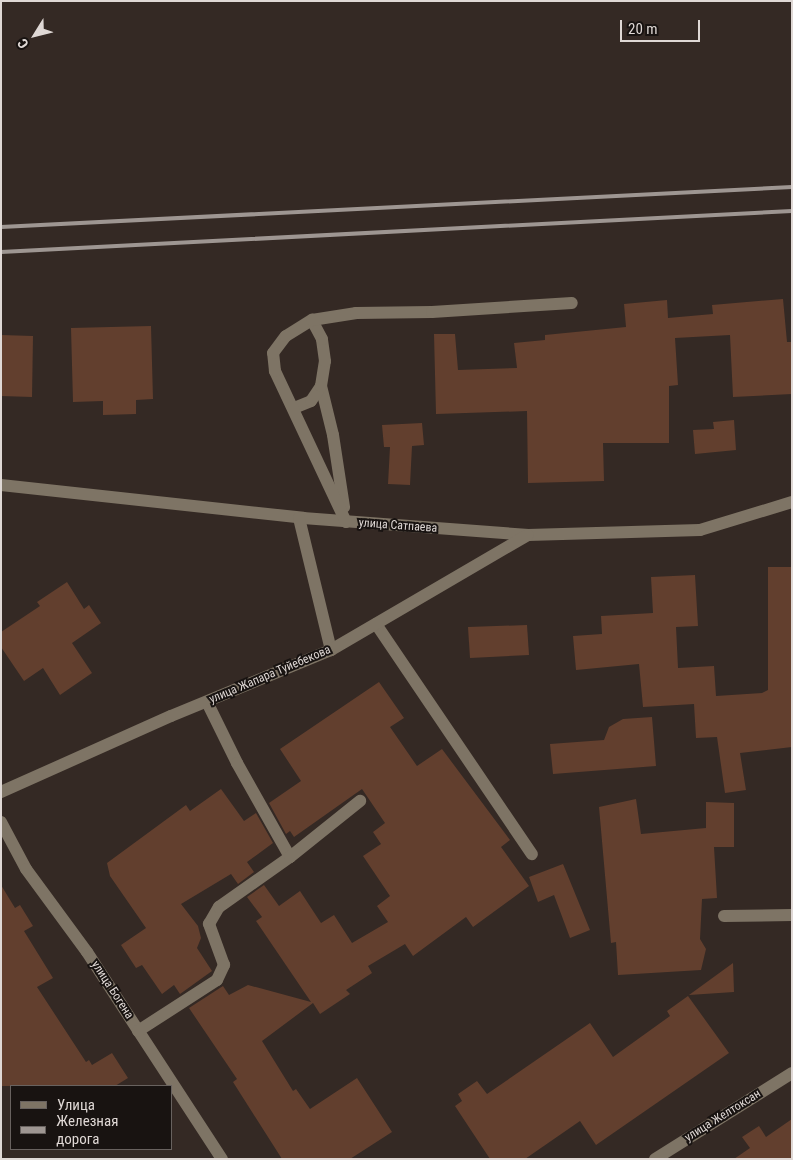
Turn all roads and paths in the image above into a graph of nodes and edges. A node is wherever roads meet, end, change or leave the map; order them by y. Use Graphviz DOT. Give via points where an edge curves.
graph roads {
  1 [pos="572,303"];
  2 [pos="312,320"];
  3 [pos="321,386"];
  4 [pos="294,408"];
  5 [pos="1,486"];
  6 [pos="792,502"];
  7 [pos="299,518"];
  8 [pos="346,522"];
  9 [pos="528,535"];
  10 [pos="376,624"];
  11 [pos="331,650"];
  12 [pos="207,702"];
  13 [pos="1,792"];
  14 [pos="360,801"];
  15 [pos="1,822"];
  16 [pos="532,854"];
  17 [pos="290,857"];
  18 [pos="792,915"];
  19 [pos="724,916"];
  20 [pos="138,1031"];
  21 [pos="792,1073"];
  22 [pos="222,1159"];
  23 [pos="655,1159"];
  1 -- 2 [label="street" via="432,312 356,313"];
  2 -- 3 [label="street" via="322,339 325,361"];
  2 -- 4 [label="street" via="286,336 273,353 275,371"];
  3 -- 4 [label="street" via="311,401"];
  3 -- 8 [label="street" via="333,435"];
  4 -- 8 [label="street"];
  5 -- 7 [label="street, улица Сатпаева"];
  6 -- 9 [label="street, улица Сатпаева" via="700,530"];
  7 -- 8 [label="street, улица Сатпаева"];
  7 -- 11 [label="street"];
  8 -- 9 [label="street, улица Сатпаева"];
  9 -- 10 [label="street, улица Жапара Туйебекова"];
  10 -- 11 [label="street, улица Жапара Туйебекова"];
  10 -- 16 [label="street"];
  11 -- 12 [label="street, улица Жапара Туйебекова"];
  12 -- 13 [label="street, улица Жапара Туйебекова"];
  12 -- 17 [label="street"];
  14 -- 17 [label="street"];
  15 -- 20 [label="street, улица Богена" via="26,869"];
  17 -- 20 [label="street" via="219,907 209,924 224,965 217,980"];
  18 -- 19 [label="street"];
  20 -- 22 [label="street, улица Богена"];
  21 -- 23 [label="street, улица Желтоксан"];
}
